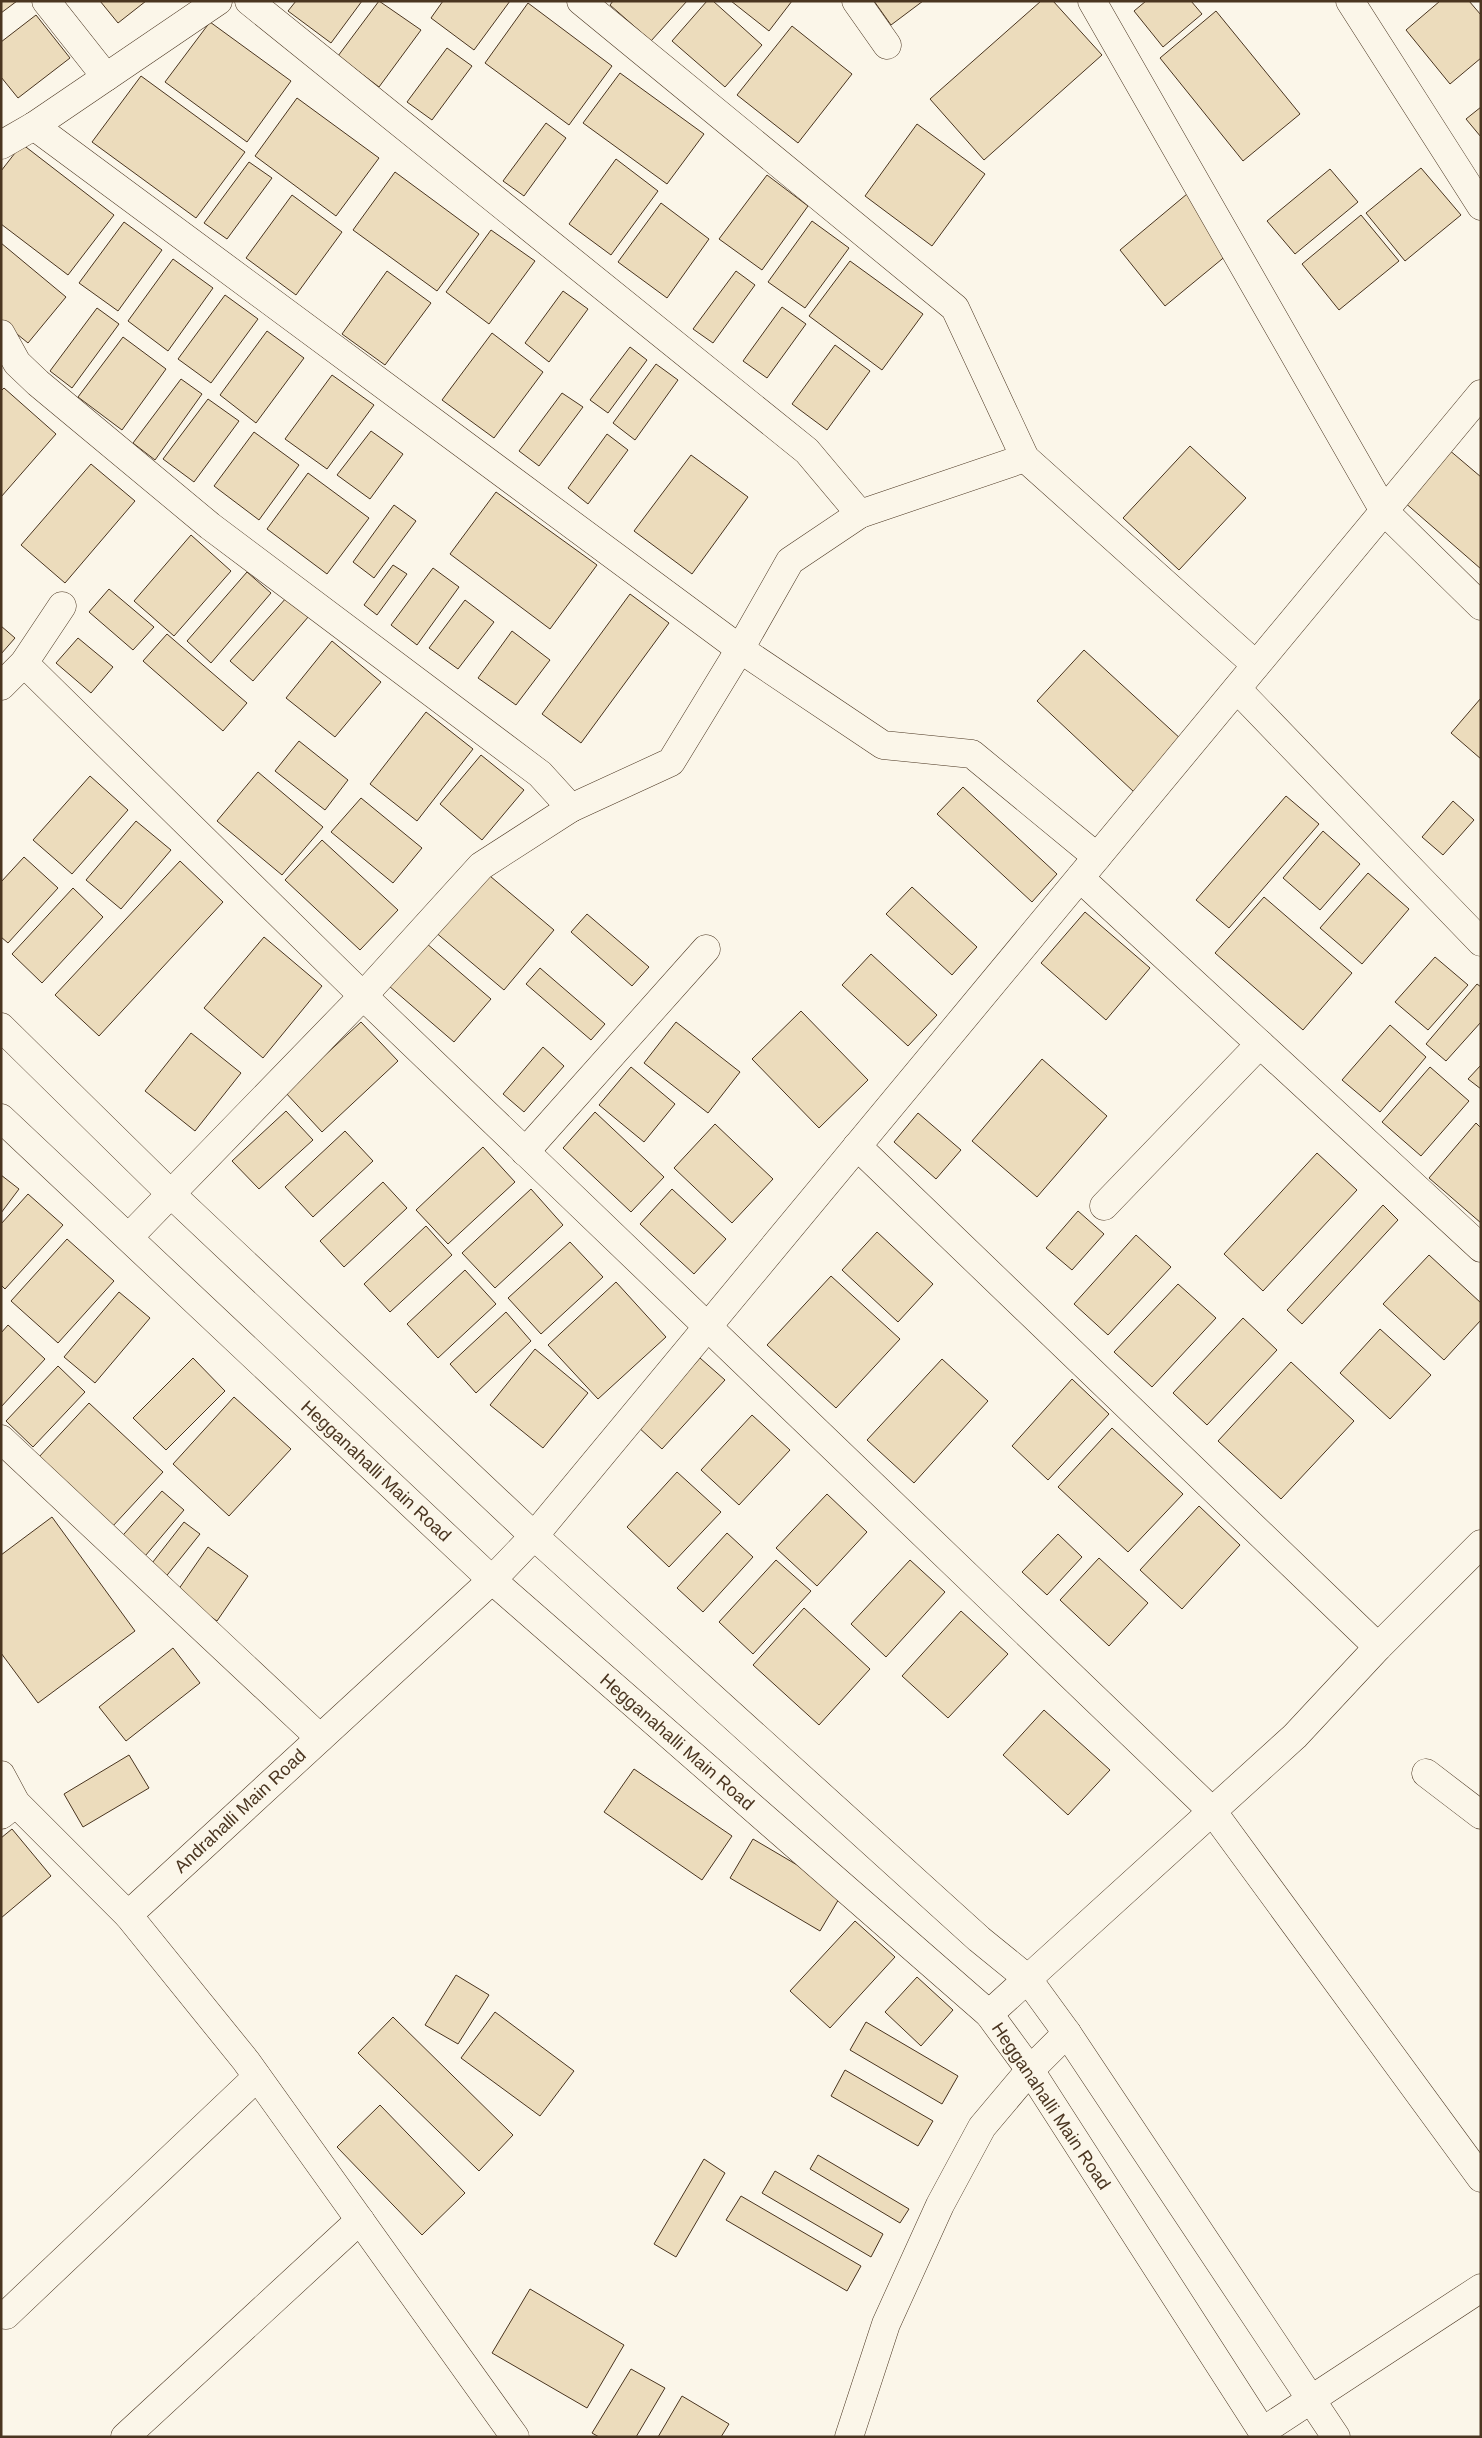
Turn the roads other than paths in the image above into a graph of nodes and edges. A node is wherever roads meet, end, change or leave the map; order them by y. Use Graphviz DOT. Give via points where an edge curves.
graph roads {
  1 [pos="46,1"];
  2 [pos="218,1"];
  3 [pos="249,1"];
  4 [pos="581,1"];
  5 [pos="856,1"];
  6 [pos="1092,1"];
  7 [pos="1350,1"];
  8 [pos="887,45"];
  9 [pos="106,77"];
  10 [pos="34,126"];
  11 [pos="1,145"];
  12 [pos="1481,206"];
  13 [pos="1,334"];
  14 [pos="1481,394"];
  15 [pos="1025,458"];
  16 [pos="1384,511"];
  17 [pos="860,514"];
  18 [pos="62,606"];
  19 [pos="1481,606"];
  20 [pos="740,649"];
  21 [pos="24,663"];
  22 [pos="1256,665"];
  23 [pos="1,686"];
  24 [pos="1237,689"];
  25 [pos="571,808"];
  26 [pos="1097,857"];
  27 [pos="1080,878"];
  28 [pos="1481,942"];
  29 [pos="706,949"];
  30 [pos="363,996"];
  31 [pos="1,1027"];
  32 [pos="1260,1044"];
  33 [pos="2,1120"];
  34 [pos="857,1146"];
  35 [pos="525,1152"];
  36 [pos="171,1194"];
  37 [pos="1104,1206"];
  38 [pos="128,1237"];
  39 [pos="1481,1248"];
  40 [pos="708,1326"];
  41 [pos="1,1439"];
  42 [pos="534,1536"];
  43 [pos="1481,1544"];
  44 [pos="492,1580"];
  45 [pos="1378,1647"];
  46 [pos="320,1738"];
  47 [pos="1426,1773"];
  48 [pos="1,1776"];
  49 [pos="9,1809"];
  50 [pos="1213,1812"];
  51 [pos="1481,1815"];
  52 [pos="128,1915"];
  53 [pos="1026,1978"];
  54 [pos="990,2014"];
  55 [pos="1067,2033"];
  56 [pos="1030,2070"];
  57 [pos="257,2076"];
  58 [pos="1481,2178"];
  59 [pos="360,2220"];
  60 [pos="1481,2288"];
  61 [pos="6,2314"];
  62 [pos="1311,2400"];
  63 [pos="1265,2434"];
  64 [pos="125,2437"];
  65 [pos="515,2437"];
  66 [pos="849,2437"];
  67 [pos="1336,2437"];
  1 -- 9 [label="street"];
  2 -- 9 [label="street"];
  3 -- 17 [label="street" via="807,451"];
  4 -- 15 [label="street" via="955,308"];
  5 -- 8 [label="street"];
  6 -- 16 [label="street"];
  7 -- 12 [label="street"];
  9 -- 10 [label="street"];
  10 -- 11 [label="street"];
  10 -- 20 [label="street"];
  13 -- 25 [label="street" via="17,363 210,526 540,774"];
  14 -- 16 [label="street, Andrahalli Main Road"];
  15 -- 17 [label="street"];
  15 -- 22 [label="street"];
  16 -- 19 [label="street"];
  16 -- 22 [label="street, Andrahalli Main Road"];
  17 -- 20 [label="street" via="790,561"];
  18 -- 21 [label="street"];
  20 -- 25 [label="street" via="670,762"];
  20 -- 26 [label="street" via="883,745 972,754"];
  21 -- 23 [label="street"];
  21 -- 30 [label="street"];
  22 -- 24 [label="street, Andrahalli Main Road"];
  24 -- 26 [label="street, Andrahalli Main Road"];
  24 -- 28 [label="street"];
  25 -- 30 [label="street" via="482,866"];
  26 -- 27 [label="street, Andrahalli Main Road"];
  27 -- 32 [label="street"];
  27 -- 34 [label="street, Andrahalli Main Road"];
  29 -- 35 [label="street"];
  30 -- 35 [label="street"];
  30 -- 36 [label="street"];
  31 -- 36 [label="street"];
  32 -- 37 [label="street"];
  32 -- 39 [label="street"];
  33 -- 38 [label="street, Hegganahalli Main Road"];
  34 -- 40 [label="street, Andrahalli Main Road"];
  34 -- 45 [label="street"];
  35 -- 40 [label="street"];
  36 -- 38 [label="street"];
  36 -- 42 [label="street"];
  38 -- 44 [label="street, Hegganahalli Main Road"];
  40 -- 42 [label="street, Andrahalli Main Road"];
  40 -- 50 [label="street"];
  41 -- 46 [label="street"];
  42 -- 44 [label="street, Andrahalli Main Road"];
  42 -- 53 [label="street" via="978,1939"];
  43 -- 45 [label="street"];
  44 -- 46 [label="street, Andrahalli Main Road"];
  44 -- 54 [label="street, Hegganahalli Main Road"];
  45 -- 50 [label="street" via="1295,1736"];
  46 -- 52 [label="street, Andrahalli Main Road"];
  47 -- 51 [label="street"];
  48 -- 49 [label="street"];
  49 -- 52 [label="street"];
  50 -- 53 [label="street"];
  50 -- 58 [label="street"];
  52 -- 57 [label="street"];
  53 -- 54 [label="street"];
  53 -- 55 [label="street"];
  54 -- 56 [label="street, Hegganahalli Main Road"];
  55 -- 56 [label="street"];
  55 -- 62 [label="street"];
  56 -- 63 [label="street, Hegganahalli Main Road"];
  56 -- 66 [label="street" via="982,2127 940,2205 886,2324"];
  57 -- 59 [label="street"];
  57 -- 61 [label="street"];
  59 -- 64 [label="street"];
  59 -- 65 [label="street"];
  60 -- 62 [label="street"];
  62 -- 63 [label="street"];
  62 -- 67 [label="street"];
}
